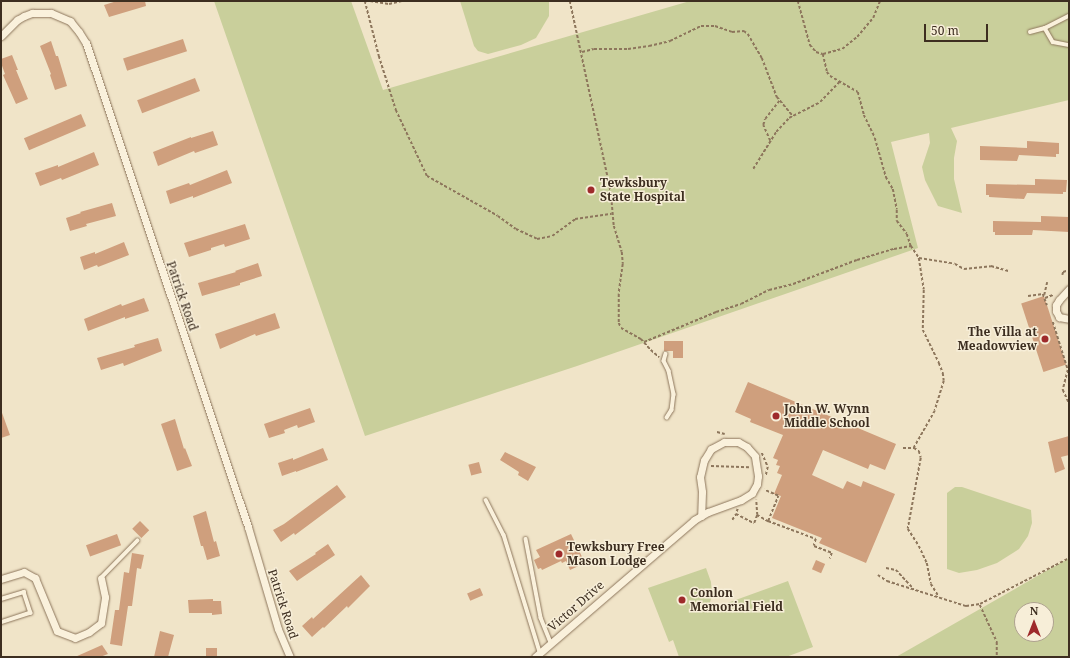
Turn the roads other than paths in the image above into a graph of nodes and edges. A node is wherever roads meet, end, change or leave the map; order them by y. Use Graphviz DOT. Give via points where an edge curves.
graph roads {
  1 [pos="1069,16"];
  2 [pos="1045,28"];
  3 [pos="1030,32"];
  4 [pos="1,36"];
  5 [pos="1069,45"];
  6 [pos="1069,289"];
  7 [pos="1069,319"];
  8 [pos="666,354"];
  9 [pos="667,418"];
  10 [pos="486,500"];
  11 [pos="701,516"];
  12 [pos="526,539"];
  13 [pos="137,541"];
  14 [pos="101,578"];
  15 [pos="1,579"];
  16 [pos="1,599"];
  17 [pos="1,623"];
  18 [pos="551,643"];
  19 [pos="537,655"];
  20 [pos="290,657"];
  1 -- 2 [label="lane"];
  2 -- 3 [label="lane"];
  2 -- 5 [label="lane" via="1052,42"];
  4 -- 20 [label="street, Patrick Road" via="24,16 32,13 51,13 70,21 86,43 248,527 278,629"];
  6 -- 7 [label="street" via="1056,305 1060,317"];
  8 -- 9 [label="lane" via="664,361 674,394 672,410"];
  10 -- 19 [label="lane" via="504,535"];
  11 -- 11 [label="street, Victor Drive" via="741,500 752,492 757,484 758,467 755,456 747,447 738,442 724,442 711,449 700,477"];
  11 -- 18 [label="street, Victor Drive"];
  12 -- 18 [label="lane" via="541,618"];
  13 -- 14 [label="lane"];
  14 -- 15 [label="street" via="105,597 101,623 75,638 57,631 35,578 24,572"];
  16 -- 17 [label="lane" via="24,592 31,613"];
  18 -- 19 [label="street, Victor Drive"];
}
